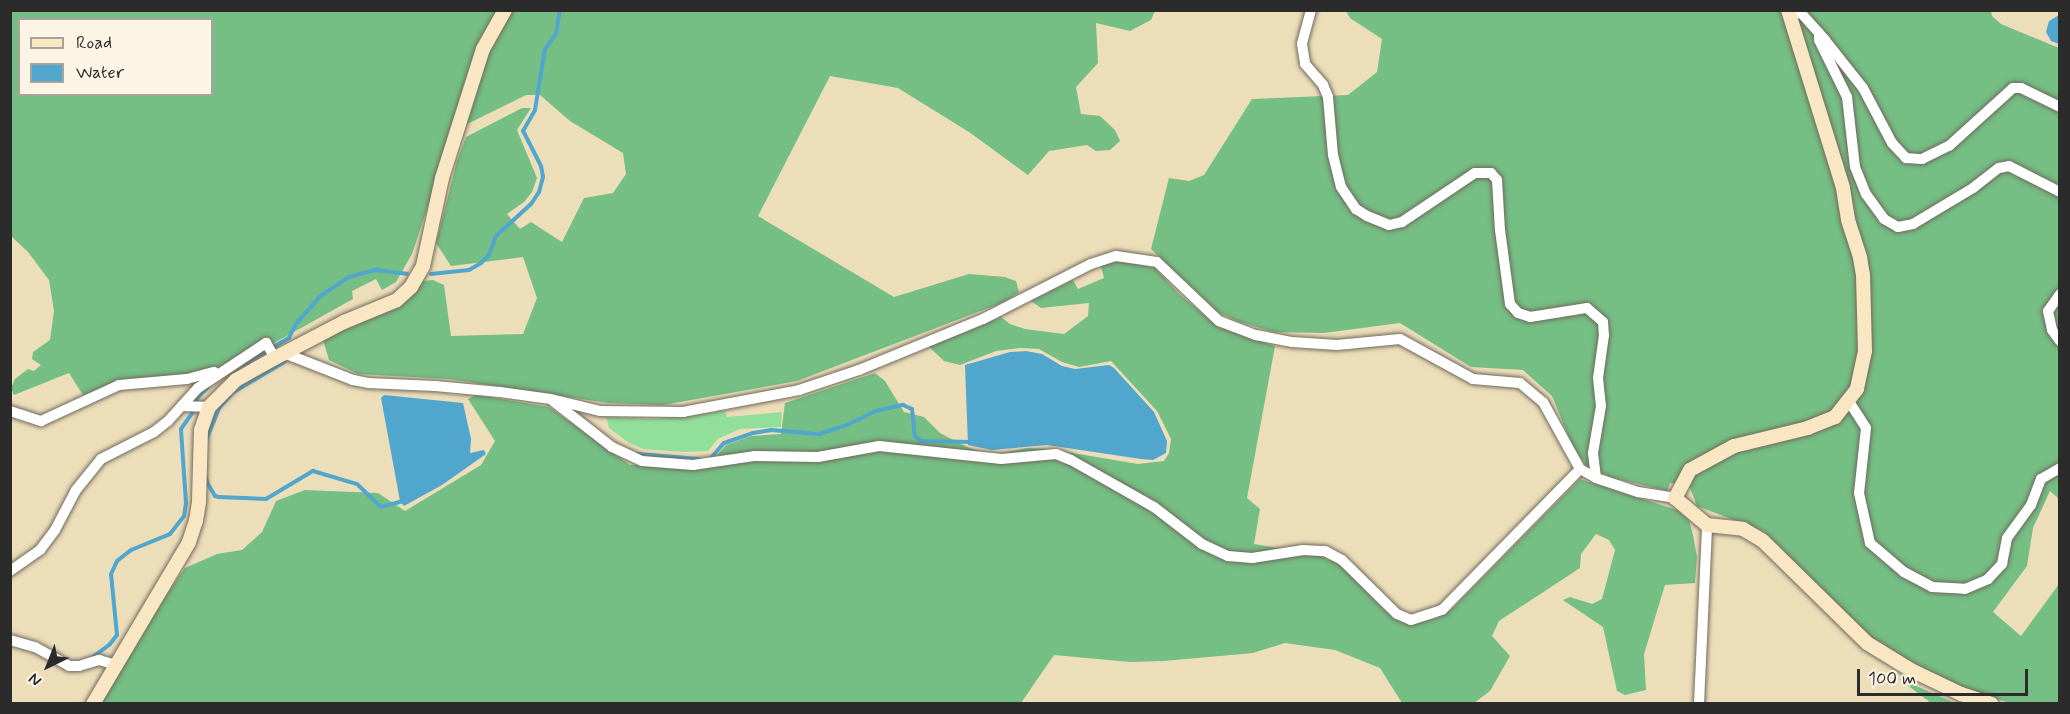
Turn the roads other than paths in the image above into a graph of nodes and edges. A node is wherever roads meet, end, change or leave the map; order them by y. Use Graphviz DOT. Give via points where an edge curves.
graph roads {
  1 [pos="505,10"];
  2 [pos="1311,10"];
  3 [pos="1792,12"];
  4 [pos="1819,33"];
  5 [pos="2060,107"];
  6 [pos="2060,192"];
  7 [pos="2060,294"];
  8 [pos="2060,341"];
  9 [pos="275,352"];
  10 [pos="220,370"];
  11 [pos="551,399"];
  12 [pos="1848,400"];
  13 [pos="195,406"];
  14 [pos="10,411"];
  15 [pos="2060,468"];
  16 [pos="1580,469"];
  17 [pos="1596,478"];
  18 [pos="1675,498"];
  19 [pos="1707,525"];
  20 [pos="10,571"];
  21 [pos="10,640"];
  22 [pos="116,665"];
  23 [pos="93,704"];
  24 [pos="1699,704"];
  25 [pos="1991,704"];
  1 -- 9 [label="street" via="483,49 442,178 423,266 411,286 397,300"];
  2 -- 17 [label="street" via="1302,44 1305,64 1328,97 1333,155 1341,187 1356,209 1389,225 1402,222 1475,173 1491,173 1497,180 1510,304 1518,314 1530,317 1587,308 1603,322 1598,378 1601,406 1593,453"];
  3 -- 4 [label="street" via="1801,13"];
  3 -- 12 [label="street" via="1843,188 1863,275 1864,351 1857,389"];
  4 -- 5 [label="street" via="1863,88 1892,142 1906,158 1922,159 1949,146 2013,88"];
  4 -- 6 [label="street" via="1847,97 1855,167 1866,194 1884,219 1898,227 1913,224 1998,168 2008,166"];
  7 -- 8 [label="street" via="2048,312 2052,330"];
  9 -- 10 [label="street" via="266,343"];
  9 -- 11 [label="street" via="368,383"];
  9 -- 13 [label="street"];
  10 -- 13 [label="street" via="198,388"];
  10 -- 14 [label="street" via="187,379 119,385 41,421"];
  11 -- 16 [label="street" via="600,411 683,412 799,390 983,319 1091,264 1116,256 1157,262 1219,321 1256,335 1337,345 1400,339 1473,379 1520,383 1543,402"];
  11 -- 16 [label="street" via="612,447 642,461 693,465 755,456 818,457 879,446 1001,459 1056,454 1154,507 1202,544 1228,556 1252,558 1303,550 1325,551 1342,560 1397,614 1411,620 1442,610"];
  12 -- 15 [label="street" via="1866,428 1859,494 1870,543 1904,572 1932,586 1965,589 1988,579 2002,564 2007,538 2031,505 2041,479"];
  12 -- 18 [label="street" via="1835,417 1808,428 1734,446 1690,471"];
  13 -- 20 [label="street" via="101,459 40,550"];
  13 -- 22 [label="street" via="201,430 196,521 189,542"];
  16 -- 17 [label="street"];
  17 -- 18 [label="street" via="1638,492"];
  18 -- 19 [label="street"];
  19 -- 24 [label="street"];
  19 -- 25 [label="street" via="1743,529 1763,541 1867,643 1911,670"];
  21 -- 22 [label="street" via="35,647 69,666 99,660"];
  22 -- 23 [label="street"];
}
